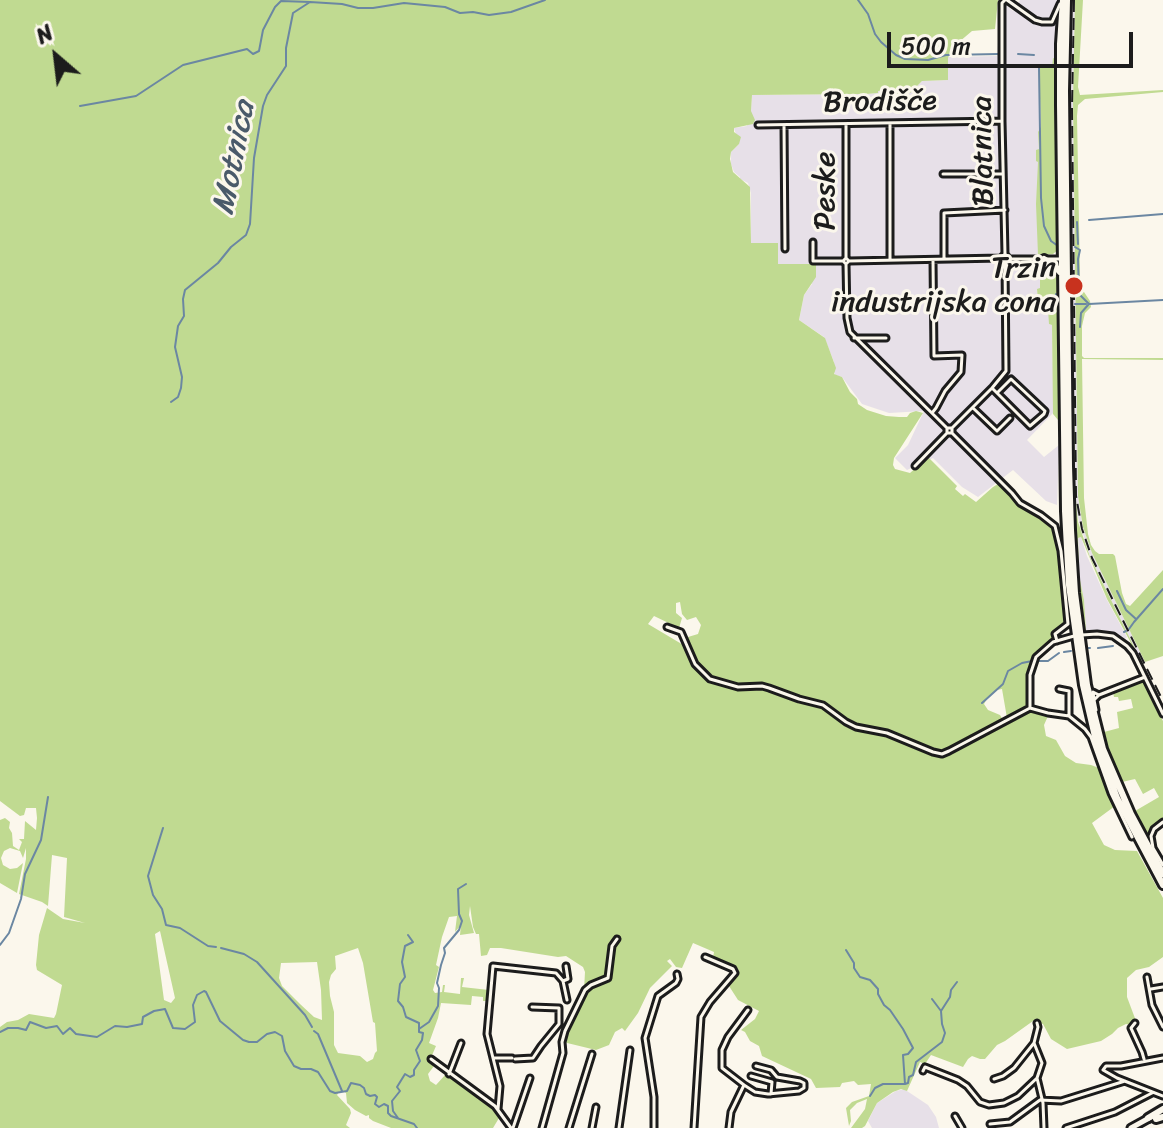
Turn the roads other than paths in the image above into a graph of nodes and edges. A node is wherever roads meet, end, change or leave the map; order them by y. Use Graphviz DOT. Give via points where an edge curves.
graph roads {
  1 [pos="1006,0"];
  2 [pos="1063,0"];
  3 [pos="1002,121"];
  4 [pos="890,123"];
  5 [pos="846,124"];
  6 [pos="758,125"];
  7 [pos="784,125"];
  8 [pos="943,174"];
  9 [pos="1004,174"];
  10 [pos="1005,210"];
  11 [pos="813,242"];
  12 [pos="785,249"];
  13 [pos="944,259"];
  14 [pos="1044,259"];
  15 [pos="1064,259"];
  16 [pos="890,260"];
  17 [pos="933,260"];
  18 [pos="1005,260"];
  19 [pos="846,261"];
  20 [pos="1062,276"];
  21 [pos="854,338"];
  22 [pos="886,338"];
  23 [pos="992,388"];
  24 [pos="997,393"];
  25 [pos="973,408"];
  26 [pos="932,413"];
  27 [pos="1010,418"];
  28 [pos="949,431"];
  29 [pos="915,466"];
  30 [pos="1070,561"];
  31 [pos="667,627"];
  32 [pos="1077,636"];
  33 [pos="1057,641"];
  34 [pos="1145,677"];
  35 [pos="1059,689"];
  36 [pos="1030,708"];
  37 [pos="1096,710"];
  38 [pos="1163,714"];
  39 [pos="1069,716"];
  40 [pos="1163,822"];
  41 [pos="1132,837"];
  42 [pos="1163,865"];
  43 [pos="1163,874"];
  44 [pos="1163,885"];
  45 [pos="617,939"];
  46 [pos="705,957"];
  47 [pos="566,966"];
  48 [pos="677,974"];
  49 [pos="1147,977"];
  50 [pos="563,981"];
  51 [pos="1163,987"];
  52 [pos="1151,989"];
  53 [pos="567,1000"];
  54 [pos="532,1007"];
  55 [pos="748,1010"];
  56 [pos="1037,1023"];
  57 [pos="1135,1023"];
  58 [pos="1163,1027"];
  59 [pos="461,1043"];
  60 [pos="1034,1043"];
  61 [pos="630,1050"];
  62 [pos="592,1054"];
  63 [pos="493,1058"];
  64 [pos="1163,1058"];
  65 [pos="431,1059"];
  66 [pos="1144,1061"];
  67 [pos="756,1066"];
  68 [pos="923,1071"];
  69 [pos="449,1074"];
  70 [pos="751,1076"];
  71 [pos="530,1078"];
  72 [pos="1037,1078"];
  73 [pos="994,1079"];
  74 [pos="1125,1081"];
  75 [pos="744,1085"];
  76 [pos="1152,1093"];
  77 [pos="771,1094"];
  78 [pos="1163,1096"];
  79 [pos="1042,1100"];
  80 [pos="596,1107"];
  81 [pos="498,1109"];
  82 [pos="1159,1115"];
  83 [pos="955,1116"];
  84 [pos="990,1124"];
  85 [pos="512,1128"];
  86 [pos="542,1128"];
  87 [pos="569,1128"];
  88 [pos="592,1128"];
  89 [pos="619,1128"];
  90 [pos="654,1128"];
  91 [pos="694,1128"];
  92 [pos="729,1128"];
  93 [pos="962,1128"];
  94 [pos="1044,1128"];
  95 [pos="1066,1128"];
  96 [pos="1134,1128"];
  1 -- 2 [label="street, Blatnica" via="1042,22 1052,22"];
  1 -- 3 [label="street, Blatnica"];
  2 -- 15 [label="main road"];
  3 -- 4 [label="street, Brodišče"];
  3 -- 9 [label="street, Blatnica"];
  4 -- 5 [label="street, Brodišče"];
  4 -- 16 [label="street"];
  5 -- 7 [label="street, Brodišče"];
  5 -- 19 [label="street, Peske"];
  6 -- 7 [label="street, Brodišče"];
  7 -- 12 [label="street"];
  8 -- 9 [label="street"];
  9 -- 10 [label="street, Blatnica"];
  10 -- 13 [label="street" via="944,213"];
  10 -- 18 [label="street, Blatnica"];
  11 -- 19 [label="street" via="813,261"];
  13 -- 17 [label="street"];
  13 -- 18 [label="street"];
  14 -- 15 [label="street"];
  14 -- 18 [label="street"];
  14 -- 20 [label="main road"];
  15 -- 20 [label="main road"];
  15 -- 30 [label="main road"];
  16 -- 17 [label="street"];
  16 -- 19 [label="street"];
  17 -- 26 [label="street" via="934,356 962,355 961,372"];
  18 -- 23 [label="street" via="1006,371"];
  19 -- 21 [label="street, Peske" via="847,326"];
  20 -- 30 [label="main road"];
  21 -- 22 [label="street"];
  21 -- 26 [label="street"];
  23 -- 24 [label="street"];
  23 -- 25 [label="street"];
  24 -- 24 [label="street" via="1030,426 1044,414 1011,379"];
  25 -- 27 [label="street" via="997,431"];
  25 -- 28 [label="street"];
  26 -- 28 [label="street"];
  28 -- 29 [label="street"];
  28 -- 33 [label="street" via="1020,503 1055,526 1068,624 1055,634"];
  30 -- 32 [label="main road"];
  31 -- 36 [label="street" via="681,632 695,664 710,679 738,687 762,686 823,705 856,727 933,752 949,751"];
  32 -- 33 [label="street"];
  32 -- 34 [label="street" via="1105,634 1123,642"];
  32 -- 43 [label="main road" via="1103,749"];
  32 -- 44 [label="main road" via="1087,704 1103,761"];
  33 -- 36 [label="street" via="1032,666"];
  34 -- 37 [label="street" via="1099,695 1093,692"];
  34 -- 38 [label="street"];
  35 -- 39 [label="street" via="1069,691"];
  36 -- 39 [label="street"];
  39 -- 41 [label="street" via="1091,737"];
  40 -- 42 [label="street" via="1151,836"];
  45 -- 86 [label="street" via="608,978 585,990 565,1031"];
  46 -- 91 [label="street" via="735,973 701,1017"];
  47 -- 50 [label="street" via="568,979"];
  48 -- 90 [label="street" via="676,983 658,996 645,1038"];
  49 -- 52 [label="street"];
  50 -- 53 [label="street"];
  50 -- 63 [label="street" via="554,972 493,966 487,1034"];
  51 -- 52 [label="street"];
  52 -- 58 [label="street"];
  54 -- 63 [label="street" via="559,1008 559,1024 533,1058"];
  55 -- 75 [label="street" via="724,1043 721,1060 724,1070"];
  56 -- 60 [label="street"];
  57 -- 66 [label="street" via="1131,1028"];
  59 -- 69 [label="street"];
  60 -- 72 [label="street" via="1042,1063"];
  60 -- 73 [label="street" via="1014,1068"];
  61 -- 89 [label="street"];
  62 -- 87 [label="street"];
  63 -- 81 [label="street" via="500,1086"];
  64 -- 66 [label="street"];
  65 -- 69 [label="street"];
  66 -- 74 [label="street" via="1103,1068"];
  67 -- 77 [label="street" via="804,1083 799,1091"];
  68 -- 72 [label="street" via="925,1067 958,1080 989,1105 1018,1096"];
  69 -- 81 [label="street"];
  70 -- 77 [label="street" via="772,1082"];
  71 -- 85 [label="street"];
  72 -- 79 [label="street"];
  74 -- 76 [label="street"];
  74 -- 79 [label="street" via="1061,1101"];
  75 -- 77 [label="street"];
  75 -- 92 [label="street"];
  76 -- 78 [label="street"];
  76 -- 95 [label="street"];
  79 -- 84 [label="street" via="1010,1122"];
  79 -- 94 [label="street"];
  80 -- 88 [label="street"];
  81 -- 85 [label="street"];
  82 -- 96 [label="main road"];
  83 -- 93 [label="street"];
}
